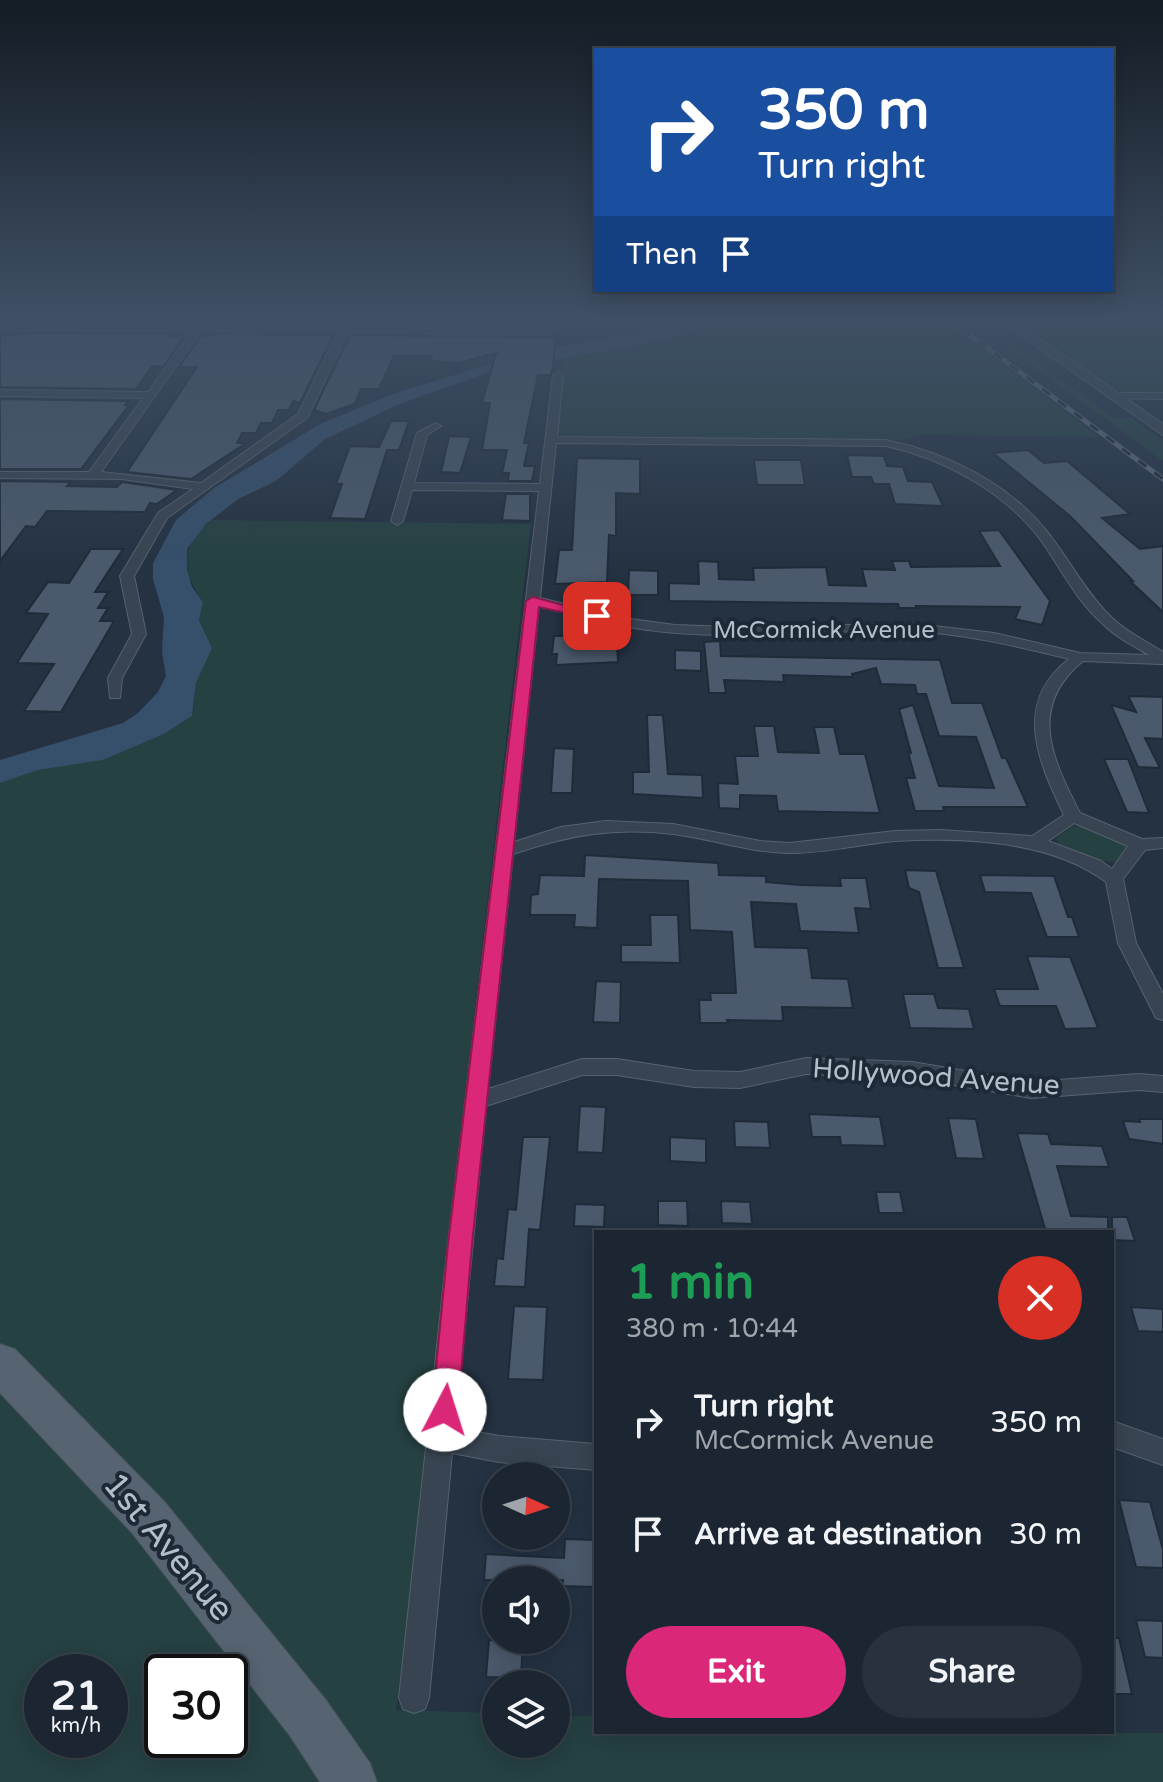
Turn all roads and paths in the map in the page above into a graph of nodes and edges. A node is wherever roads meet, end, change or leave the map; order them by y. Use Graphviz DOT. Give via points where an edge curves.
graph roads {
  1 [pos="147,400"];
  2 [pos="311,400"];
  3 [pos="555,400"];
  4 [pos="1119,400"];
  5 [pos="436,426"];
  6 [pos="1163,431"];
  7 [pos="549,440"];
  8 [pos="0,475"];
  9 [pos="93,475"];
  10 [pos="200,486"];
  11 [pos="407,486"];
  12 [pos="544,488"];
  13 [pos="397,521"];
  14 [pos="533,601"];
  15 [pos="1080,657"];
  16 [pos="1163,659"];
  17 [pos="115,695"];
  18 [pos="1073,816"];
  19 [pos="1035,842"];
  20 [pos="1163,843"];
  21 [pos="1140,845"];
  22 [pos="506,850"];
  23 [pos="1114,879"];
  24 [pos="1163,1013"];
  25 [pos="1159,1079"];
  26 [pos="476,1101"];
  27 [pos="0,1363"];
  28 [pos="1114,1435"];
  29 [pos="443,1438"];
  30 [pos="1163,1452"];
  31 [pos="594,1457"];
  32 [pos="414,1698"];
  33 [pos="351,1782"];
  1 -- 9 [label="street"];
  2 -- 10 [label="street" via="303,416"];
  3 -- 7 [label="street"];
  4 -- 6 [label="street"];
  5 -- 11 [label="street" via="422,433"];
  7 -- 12 [label="street"];
  7 -- 16 [label="street" via="886,443 913,448 1018,509 1039,529 1104,618"];
  8 -- 9 [label="street"];
  9 -- 10 [label="street"];
  10 -- 17 [label="street" via="162,516 127,576 139,634 115,678"];
  11 -- 12 [label="street"];
  11 -- 13 [label="street"];
  12 -- 14 [label="street"];
  14 -- 15 [label="street, McCormick Avenue" via="675,629 908,627 994,637"];
  14 -- 22 [label="street"];
  15 -- 16 [label="street, McCormick Avenue"];
  15 -- 18 [label="street" via="1050,688 1041,727 1054,776"];
  18 -- 19 [label="street"];
  18 -- 21 [label="street"];
  19 -- 22 [label="street" via="921,835 790,848 673,829 606,826 561,832"];
  19 -- 23 [label="street" via="1095,865"];
  20 -- 21 [label="street"];
  21 -- 23 [label="street"];
  22 -- 26 [label="street"];
  23 -- 24 [label="street" via="1127,943"];
  25 -- 26 [label="street, Hollywood Avenue" via="1031,1090 912,1070 806,1066 740,1080 582,1067"];
  26 -- 29 [label="street"];
  27 -- 33 [label="main road, 1st Avenue" via="148,1517 308,1718"];
  28 -- 30 [label="street"];
  29 -- 31 [label="street"];
  29 -- 32 [label="street"];
}
